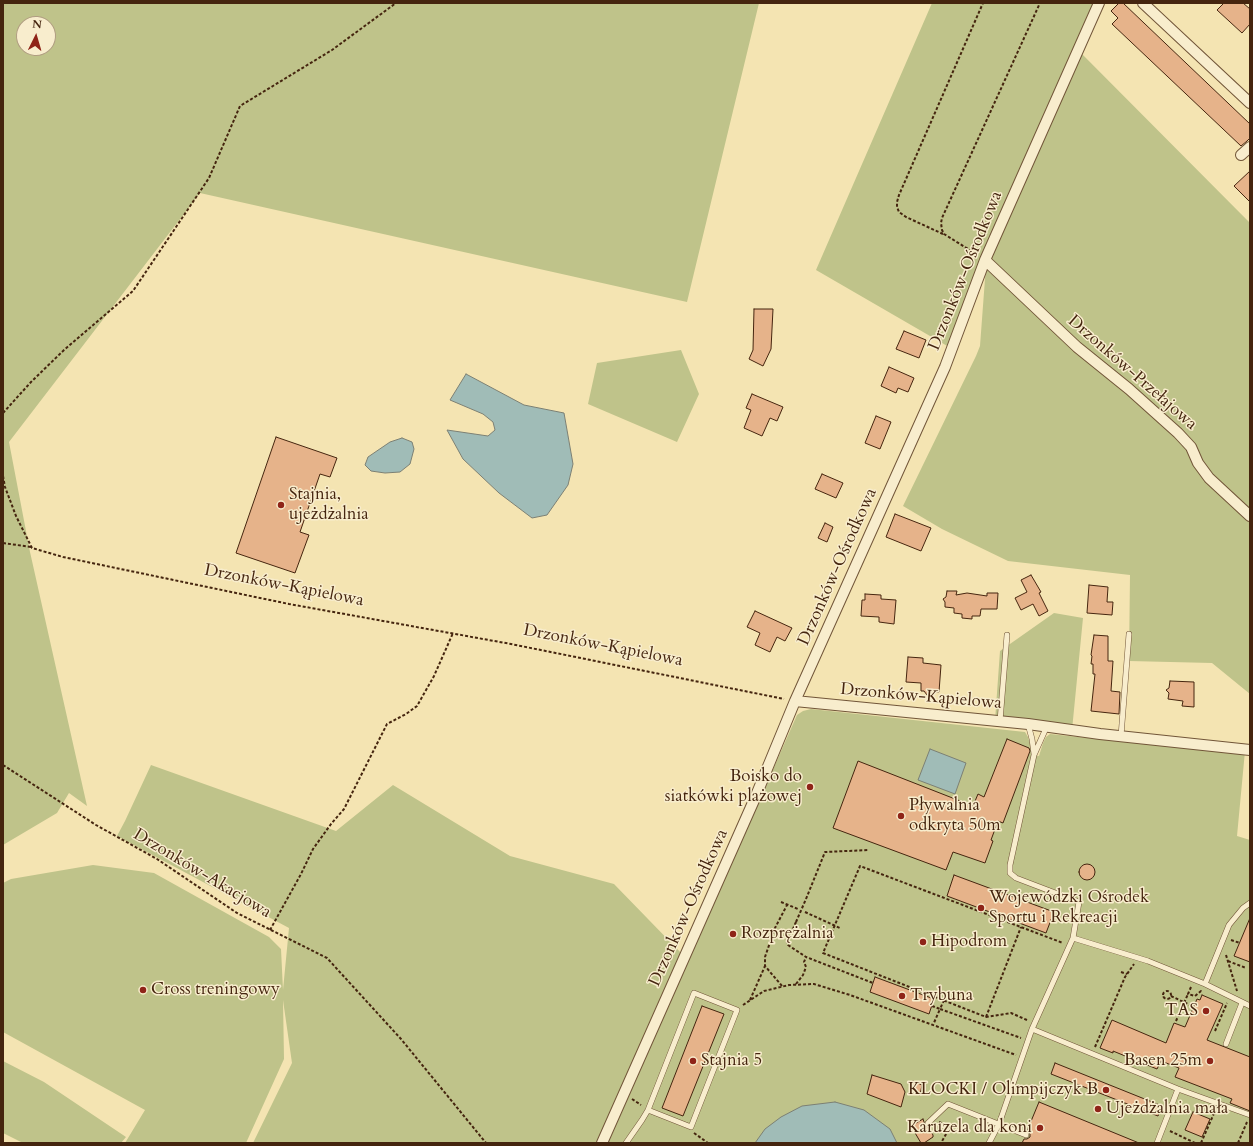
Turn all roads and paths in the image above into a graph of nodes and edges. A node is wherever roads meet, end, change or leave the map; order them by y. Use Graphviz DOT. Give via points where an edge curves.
graph roads {
  1 [pos="396,3"];
  2 [pos="983,3"];
  3 [pos="1040,3"];
  4 [pos="1099,3"];
  5 [pos="1144,3"];
  6 [pos="1250,103"];
  7 [pos="1250,147"];
  8 [pos="1241,155"];
  9 [pos="944,234"];
  10 [pos="985,260"];
  11 [pos="3,413"];
  12 [pos="3,476"];
  13 [pos="1250,516"];
  14 [pos="3,543"];
  15 [pos="32,548"];
  16 [pos="453,634"];
  17 [pos="1129,634"];
  18 [pos="1007,635"];
  19 [pos="795,701"];
  20 [pos="1000,721"];
  21 [pos="1028,724"];
  22 [pos="1047,726"];
  23 [pos="1121,736"];
  24 [pos="1250,750"];
  25 [pos="1034,755"];
  26 [pos="3,765"];
  27 [pos="869,850"];
  28 [pos="781,902"];
  29 [pos="1250,903"];
  30 [pos="787,905"];
  31 [pos="798,910"];
  32 [pos="805,912"];
  33 [pos="834,926"];
  34 [pos="1021,927"];
  35 [pos="840,928"];
  36 [pos="270,930"];
  37 [pos="1073,938"];
  38 [pos="1231,940"];
  39 [pos="1222,942"];
  40 [pos="1240,943"];
  41 [pos="1070,945"];
  42 [pos="806,957"];
  43 [pos="1228,961"];
  44 [pos="1134,963"];
  45 [pos="766,966"];
  46 [pos="1246,968"];
  47 [pos="1121,972"];
  48 [pos="1127,974"];
  49 [pos="873,983"];
  50 [pos="1205,984"];
  51 [pos="796,985"];
  52 [pos="782,986"];
  53 [pos="1208,994"];
  54 [pos="1171,996"];
  55 [pos="1240,996"];
  56 [pos="1230,997"];
  57 [pos="944,1000"];
  58 [pos="1221,1000"];
  59 [pos="750,1001"];
  60 [pos="1184,1002"];
  61 [pos="1227,1003"];
  62 [pos="1242,1003"];
  63 [pos="932,1006"];
  64 [pos="1250,1006"];
  65 [pos="1194,1007"];
  66 [pos="940,1009"];
  67 [pos="737,1010"];
  68 [pos="986,1016"];
  69 [pos="1176,1021"];
  70 [pos="1035,1023"];
  71 [pos="933,1025"];
  72 [pos="1032,1029"];
  73 [pos="1215,1031"];
  74 [pos="1028,1040"];
  75 [pos="1226,1044"];
  76 [pos="1092,1054"];
  77 [pos="1022,1057"];
  78 [pos="1178,1089"];
  79 [pos="624,1094"];
  80 [pos="1217,1108"];
  81 [pos="648,1110"];
  82 [pos="1250,1115"];
  83 [pos="933,1119"];
  84 [pos="1247,1122"];
  85 [pos="928,1124"];
  86 [pos="999,1124"];
  87 [pos="691,1126"];
  88 [pos="1163,1128"];
  89 [pos="1026,1135"];
  90 [pos="486,1143"];
  91 [pos="602,1143"];
  92 [pos="626,1143"];
  93 [pos="708,1143"];
  94 [pos="941,1143"];
  95 [pos="989,1143"];
  96 [pos="1158,1143"];
  97 [pos="1195,1143"];
  98 [pos="1202,1143"];
  99 [pos="1238,1143"];
  1 -- 11 [label="path" via="332,50 240,106 209,178 133,291 64,350 30,382"];
  2 -- 9 [label="path" via="897,202 899,212 906,217"];
  3 -- 9 [label="path" via="942,218"];
  4 -- 10 [label="street, Drzonków-Ośrodkowa"];
  5 -- 6 [label="street"];
  7 -- 8 [label="street"];
  9 -- 10 [label="path"];
  10 -- 13 [label="street, Drzonków-Przełajowa" via="1076,348 1129,389 1178,433 1191,447 1209,478"];
  10 -- 19 [label="street, Drzonków-Ośrodkowa" via="945,368"];
  12 -- 15 [label="path" via="16,516"];
  14 -- 15 [label="path, Drzonków-Kąpielowa"];
  15 -- 16 [label="path, Drzonków-Kąpielowa" via="63,557 289,604"];
  16 -- 19 [label="path, Drzonków-Kąpielowa"];
  16 -- 36 [label="path" via="417,706 387,724 344,809 313,849"];
  17 -- 23 [label="lane"];
  18 -- 20 [label="lane"];
  19 -- 20 [label="street, Drzonków-Kąpielowa"];
  19 -- 79 [label="street, Drzonków-Ośrodkowa" via="755,798"];
  20 -- 21 [label="street, Drzonków-Kąpielowa"];
  21 -- 22 [label="street, Drzonków-Kąpielowa"];
  21 -- 25 [label="lane"];
  22 -- 23 [label="street, Drzonków-Kąpielowa"];
  22 -- 25 [label="lane"];
  23 -- 24 [label="street, Drzonków-Kąpielowa"];
  25 -- 37 [label="lane" via="1010,874 1079,902"];
  26 -- 36 [label="path, Drzonków-Akacjowa" via="96,825 157,859 237,913"];
  27 -- 42 [label="path, bridge" via="825,852 787,942"];
  28 -- 30 [label="path"];
  29 -- 39 [label="lane" via="1229,925"];
  30 -- 31 [label="path"];
  30 -- 45 [label="path" via="768,945"];
  32 -- 33 [label="path"];
  33 -- 34 [label="path" via="860,866"];
  33 -- 35 [label="path"];
  33 -- 57 [label="path" via="823,954"];
  34 -- 41 [label="path"];
  34 -- 68 [label="path"];
  36 -- 90 [label="path, Drzonków-Akacjowa" via="327,958 401,1039"];
  37 -- 41 [label="lane"];
  37 -- 50 [label="lane" via="1148,961"];
  38 -- 40 [label="path"];
  39 -- 43 [label="path"];
  39 -- 50 [label="lane"];
  41 -- 70 [label="lane"];
  42 -- 49 [label="path"];
  42 -- 51 [label="path" via="806,967"];
  43 -- 46 [label="path"];
  43 -- 55 [label="path"];
  44 -- 48 [label="path"];
  45 -- 52 [label="path"];
  45 -- 59 [label="path"];
  47 -- 48 [label="path"];
  48 -- 76 [label="path"];
  50 -- 56 [label="lane"];
  51 -- 52 [label="path"];
  51 -- 71 [label="path" via="814,984"];
  52 -- 59 [label="path" via="764,991"];
  53 -- 60 [label="path" via="1201,991 1195,996 1188,992"];
  54 -- 54 [label="path" via="1169,991 1163,993 1166,999"];
  54 -- 60 [label="path"];
  56 -- 61 [label="path"];
  56 -- 62 [label="lane"];
  57 -- 66 [label="path"];
  57 -- 68 [label="path"];
  58 -- 61 [label="path"];
  59 -- 67 [label="path"];
  60 -- 65 [label="path"];
  60 -- 69 [label="path"];
  61 -- 73 [label="path"];
  62 -- 64 [label="lane"];
  62 -- 75 [label="lane"];
  63 -- 66 [label="path"];
  66 -- 71 [label="path"];
  66 -- 74 [label="path"];
  67 -- 81 [label="lane" via="694,993"];
  67 -- 87 [label="lane"];
  68 -- 70 [label="path" via="1010,1013"];
  70 -- 72 [label="lane"];
  71 -- 77 [label="path"];
  72 -- 74 [label="lane"];
  72 -- 76 [label="lane"];
  74 -- 77 [label="lane"];
  76 -- 78 [label="lane"];
  77 -- 86 [label="lane"];
  78 -- 82 [label="lane"];
  78 -- 88 [label="lane"];
  79 -- 81 [label="path"];
  79 -- 91 [label="street, Drzonków-Ośrodkowa"];
  80 -- 98 [label="path"];
  81 -- 87 [label="lane"];
  81 -- 92 [label="lane"];
  83 -- 85 [label="lane"];
  83 -- 86 [label="lane" via="948,1104"];
  83 -- 94 [label="path" via="950,1127"];
  84 -- 99 [label="path"];
  86 -- 89 [label="lane"];
  86 -- 95 [label="lane"];
  87 -- 93 [label="path" via="694,1134"];
  88 -- 96 [label="lane"];
  88 -- 97 [label="path"];
}
